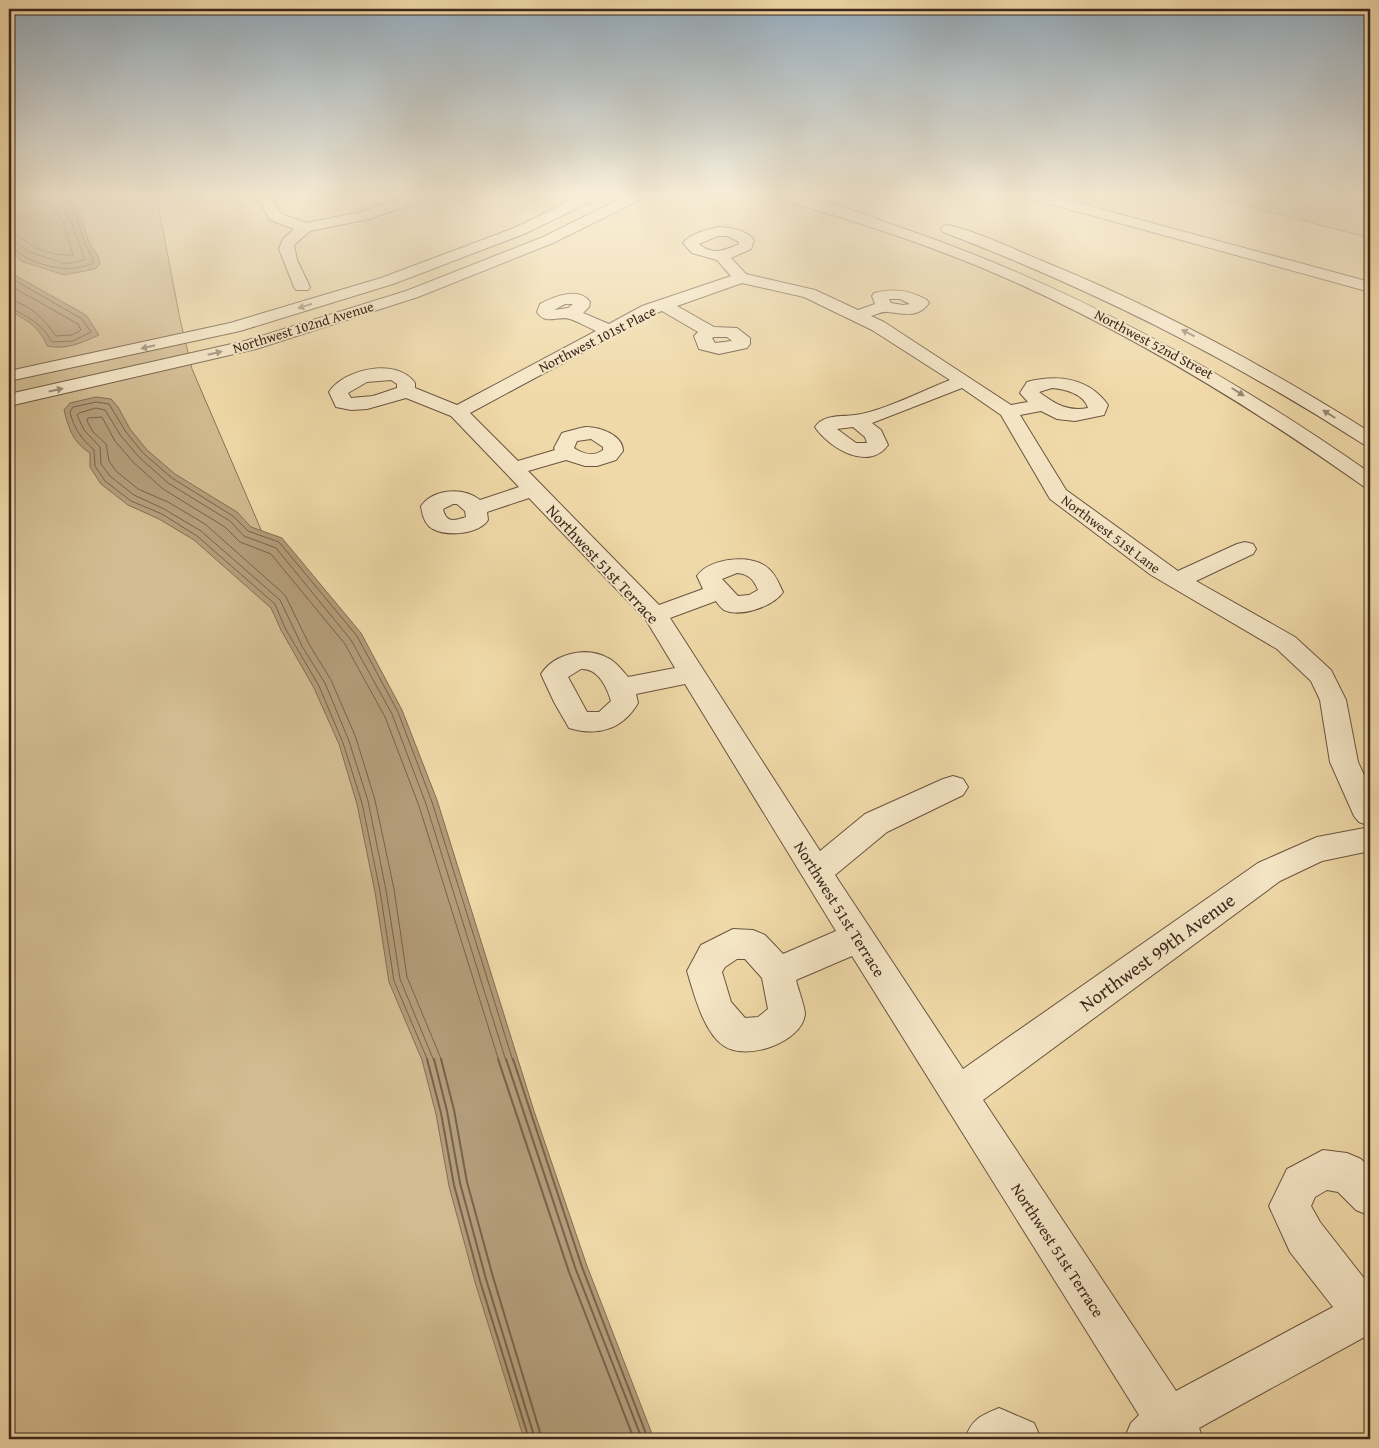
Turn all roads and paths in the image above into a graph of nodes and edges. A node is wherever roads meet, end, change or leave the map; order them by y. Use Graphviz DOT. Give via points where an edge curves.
graph roads {
  1 [pos="292,262"];
  2 [pos="438,262"];
  3 [pos="494,262"];
  4 [pos="726,262"];
  5 [pos="979,262"];
  6 [pos="1035,262"];
  7 [pos="1277,262"];
  8 [pos="741,278"];
  9 [pos="302,287"];
  10 [pos="1370,287"];
  11 [pos="664,305"];
  12 [pos="884,306"];
  13 [pos="572,313"];
  14 [pos="857,316"];
  15 [pos="610,331"];
  16 [pos="711,332"];
  17 [pos="9,376"];
  18 [pos="964,381"];
  19 [pos="406,391"];
  20 [pos="9,400"];
  21 [pos="1309,401"];
  22 [pos="1044,405"];
  23 [pos="1008,411"];
  24 [pos="1269,411"];
  25 [pos="458,412"];
  26 [pos="858,421"];
  27 [pos="1370,440"];
  28 [pos="567,453"];
  29 [pos="514,469"];
  30 [pos="1370,482"];
  31 [pos="533,489"];
  32 [pos="476,509"];
  33 [pos="1245,549"];
  34 [pos="1177,581"];
  35 [pos="720,591"];
  36 [pos="654,614"];
  37 [pos="692,673"];
  38 [pos="621,688"];
  39 [pos="953,787"];
  40 [pos="1370,814"];
  41 [pos="1370,839"];
  42 [pos="816,872"];
  43 [pos="858,937"];
  44 [pos="777,971"];
  45 [pos="959,1095"];
  46 [pos="1370,1196"];
  47 [pos="1367,1312"];
  48 [pos="1165,1433"];
  49 [pos="988,1439"];
  50 [pos="1018,1439"];
  1 -- 9 [label="street"];
  2 -- 17 [label="street, Northwest 102nd Avenue, one-way" via="387,281 234,327"];
  20 -- 3 [label="street, Northwest 102nd Avenue, one-way" via="250,345 412,294"];
  4 -- 8 [label="street"];
  5 -- 24 [label="street, Northwest 52nd Street, one-way" via="1027,280 1147,339"];
  21 -- 6 [label="street, Northwest 52nd Street, one-way" via="1226,353 1109,294"];
  7 -- 10 [label="street"];
  8 -- 11 [label="street, Northwest 101st Place"];
  8 -- 14 [label="street, Northwest 51st Lane" via="809,293"];
  11 -- 15 [label="street, Northwest 101st Place"];
  11 -- 16 [label="street"];
  12 -- 14 [label="street"];
  13 -- 15 [label="street"];
  14 -- 18 [label="street, Northwest 51st Lane"];
  15 -- 25 [label="street, Northwest 101st Place"];
  18 -- 23 [label="street, Northwest 51st Lane"];
  18 -- 26 [label="street"];
  19 -- 25 [label="street"];
  21 -- 24 [label="street"];
  27 -- 21 [label="street, Northwest 52nd Street, one-way"];
  22 -- 23 [label="street"];
  23 -- 34 [label="street, Northwest 51st Lane" via="1058,494"];
  24 -- 30 [label="street, Northwest 52nd Street"];
  25 -- 29 [label="street, Northwest 51st Terrace"];
  28 -- 29 [label="street"];
  29 -- 31 [label="street, Northwest 51st Terrace"];
  31 -- 32 [label="street"];
  31 -- 36 [label="street, Northwest 51st Terrace"];
  33 -- 34 [label="street"];
  34 -- 40 [label="street, Northwest 51st Lane" via="1286,643 1322,676 1333,700 1344,762"];
  35 -- 36 [label="street"];
  36 -- 37 [label="street, Northwest 51st Terrace"];
  37 -- 38 [label="street"];
  37 -- 42 [label="street, Northwest 51st Terrace"];
  39 -- 42 [label="street" via="876,823"];
  41 -- 45 [label="street, Northwest 99th Avenue" via="1317,850 1269,872"];
  42 -- 43 [label="street, Northwest 51st Terrace"];
  43 -- 44 [label="street"];
  43 -- 45 [label="street, Northwest 51st Terrace"];
  45 -- 48 [label="street, Northwest 51st Terrace"];
  46 -- 47 [label="street" via="1347,1172 1323,1170 1301,1183 1290,1206 1305,1237"];
  47 -- 48 [label="street"];
  49 -- 50 [label="street" via="999,1431"];
}
